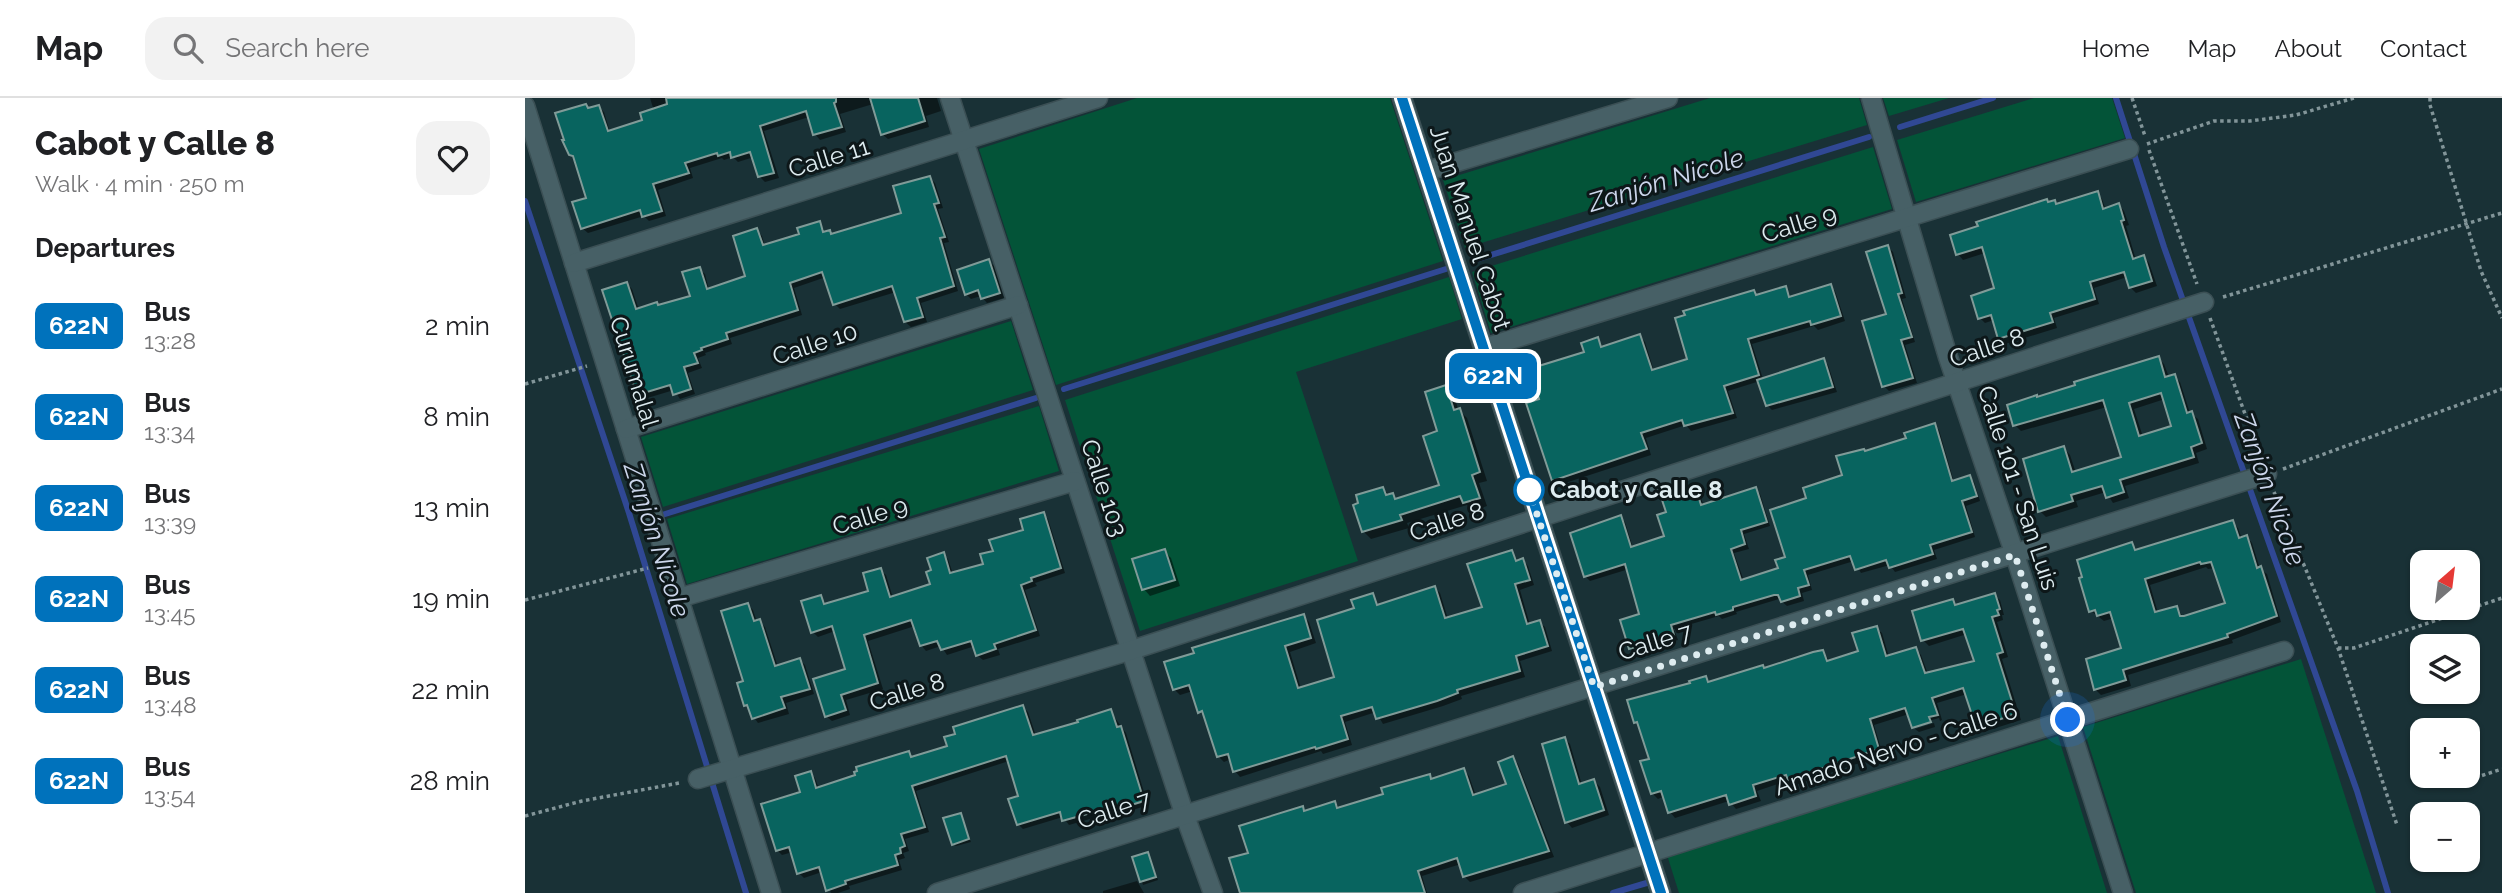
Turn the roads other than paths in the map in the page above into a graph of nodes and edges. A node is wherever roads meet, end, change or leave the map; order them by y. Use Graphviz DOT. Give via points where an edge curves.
graph roads {
  1 [pos="950,98"];
  2 [pos="1098,98"];
  3 [pos="1402,98"];
  4 [pos="1668,98"];
  5 [pos="1871,98"];
  6 [pos="525,106"];
  7 [pos="963,142"];
  8 [pos="2129,149"];
  9 [pos="1427,172"];
  10 [pos="1908,216"];
  11 [pos="574,263"];
  12 [pos="2204,302"];
  13 [pos="1018,305"];
  14 [pos="1484,348"];
  15 [pos="1957,383"];
  16 [pos="626,429"];
  17 [pos="2264,475"];
  18 [pos="1075,481"];
  19 [pos="1538,518"];
  20 [pos="2015,555"];
  21 [pos="679,598"];
  22 [pos="1132,650"];
  23 [pos="2284,651"];
  24 [pos="1594,687"];
  25 [pos="2068,720"];
  26 [pos="733,769"];
  27 [pos="698,779"];
  28 [pos="1184,813"];
  29 [pos="1649,854"];
  30 [pos="771,893"];
  31 [pos="937,893"];
  32 [pos="1213,893"];
  33 [pos="1523,893"];
  34 [pos="1661,893"];
  35 [pos="2123,893"];
  1 -- 7 [label="street, Calle 103"];
  2 -- 7 [label="street, Calle 11"];
  3 -- 9 [label="street, Juan Manuel Cabot"];
  4 -- 9 [label="street"];
  5 -- 10 [label="street, Calle 101 - San Luis"];
  6 -- 11 [label="street, Curumalal"];
  7 -- 11 [label="street, Calle 11"];
  7 -- 13 [label="street, Calle 103"];
  8 -- 10 [label="street, Calle 9"];
  9 -- 14 [label="street, Juan Manuel Cabot"];
  10 -- 14 [label="street, Calle 9"];
  10 -- 15 [label="street, Calle 101 - San Luis"];
  11 -- 16 [label="street, Curumalal"];
  12 -- 15 [label="street, Calle 8"];
  13 -- 16 [label="street, Calle 10"];
  13 -- 18 [label="street, Calle 103"];
  14 -- 19 [label="street, Juan Manuel Cabot"];
  15 -- 19 [label="street, Calle 8"];
  15 -- 20 [label="street, Calle 101 - San Luis"];
  16 -- 21 [label="street, Curumalal"];
  17 -- 20 [label="street, Calle 7"];
  18 -- 21 [label="street, Calle 9"];
  18 -- 22 [label="street, Calle 103"];
  19 -- 22 [label="street, Calle 8"];
  19 -- 24 [label="street, Juan Manuel Cabot"];
  20 -- 24 [label="street, Calle 7"];
  20 -- 25 [label="street, Calle 101 - San Luis"];
  21 -- 26 [label="street, Curumalal"];
  22 -- 26 [label="street, Calle 8"];
  22 -- 28 [label="street, Calle 103"];
  23 -- 25 [label="street, Amado Nervo - Calle 6"];
  24 -- 28 [label="street, Calle 7"];
  24 -- 29 [label="street, Juan Manuel Cabot"];
  25 -- 29 [label="street, Amado Nervo - Calle 6"];
  25 -- 35 [label="street, Calle 101 - San Luis"];
  26 -- 27 [label="street, Calle 8"];
  26 -- 30 [label="street, Curumalal"];
  28 -- 31 [label="street, Calle 7"];
  28 -- 32 [label="street, Calle 103"];
  29 -- 33 [label="street, Amado Nervo - Calle 6"];
  29 -- 34 [label="street, Juan Manuel Cabot"];
}
